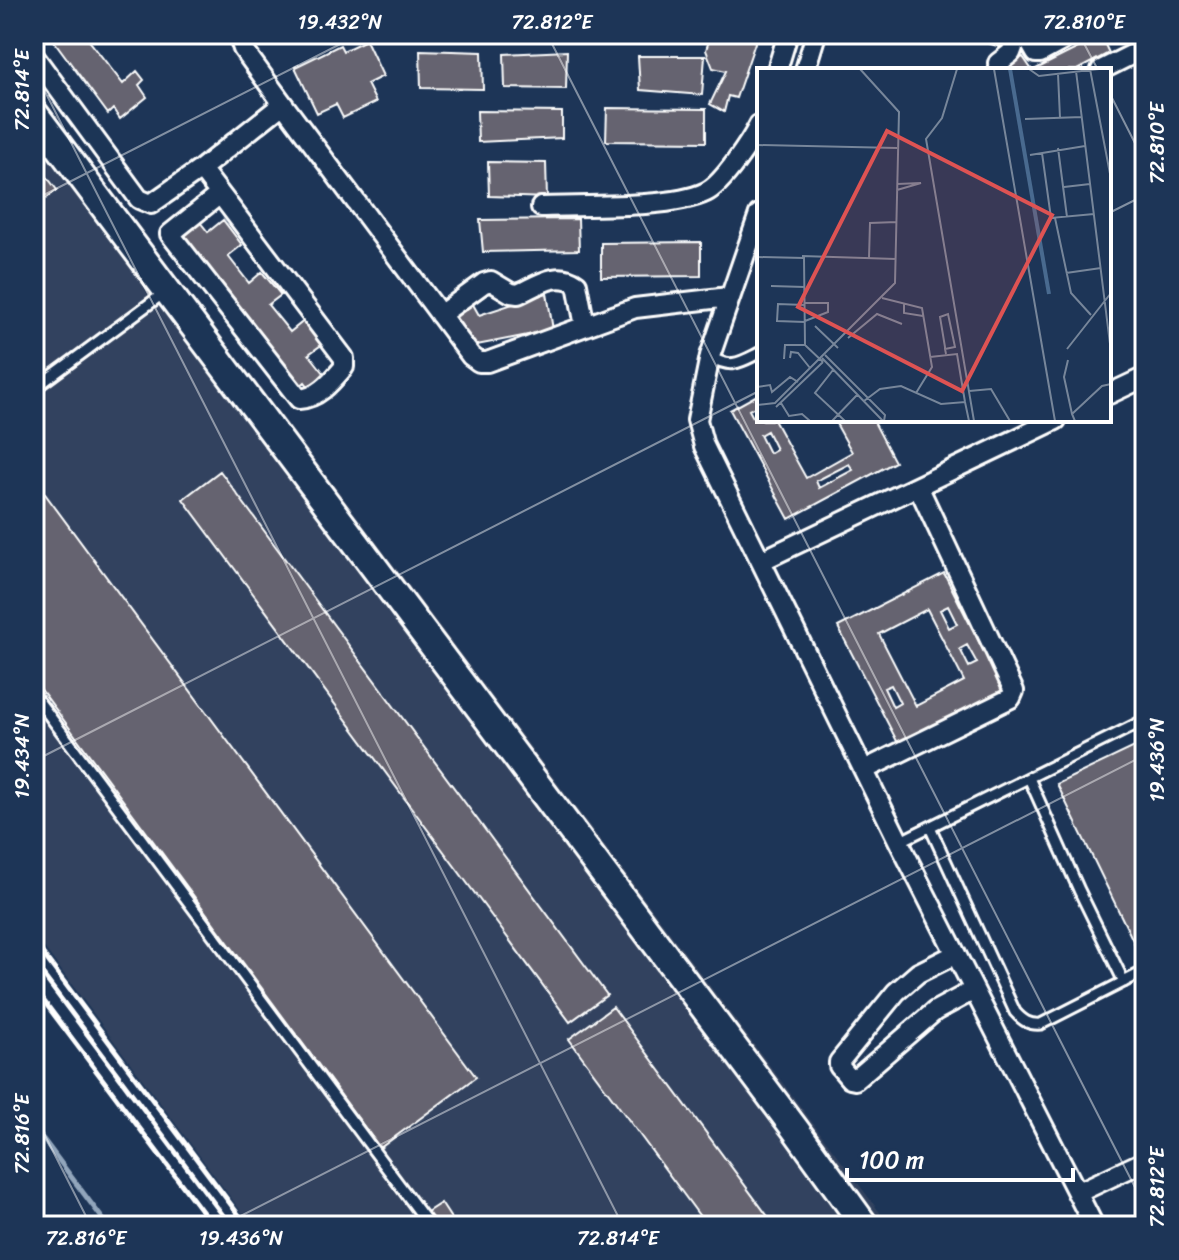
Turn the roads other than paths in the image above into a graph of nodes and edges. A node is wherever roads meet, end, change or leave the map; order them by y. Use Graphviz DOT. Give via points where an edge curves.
graph roads {
  1 [pos="238,34"];
  2 [pos="788,34"];
  3 [pos="816,34"];
  4 [pos="1064,34"];
  5 [pos="1017,38"];
  6 [pos="1145,48"];
  7 [pos="34,56"];
  8 [pos="778,68"];
  9 [pos="806,68"];
  10 [pos="1000,68"];
  11 [pos="1105,68"];
  12 [pos="283,104"];
  13 [pos="34,113"];
  14 [pos="757,131"];
  15 [pos="201,169"];
  16 [pos="220,194"];
  17 [pos="541,207"];
  18 [pos="757,220"];
  19 [pos="167,291"];
  20 [pos="729,297"];
  21 [pos="440,315"];
  22 [pos="585,326"];
  23 [pos="757,354"];
  24 [pos="710,356"];
  25 [pos="1145,377"];
  26 [pos="34,389"];
  27 [pos="1111,393"];
  28 [pos="1052,422"];
  29 [pos="918,486"];
  30 [pos="761,561"];
  31 [pos="34,695"];
  32 [pos="1145,720"];
  33 [pos="864,770"];
  34 [pos="1029,778"];
  35 [pos="930,827"];
  36 [pos="899,842"];
  37 [pos="956,954"];
  38 [pos="1145,971"];
  39 [pos="1124,982"];
  40 [pos="974,990"];
  41 [pos="1145,1161"];
  42 [pos="1077,1193"];
  43 [pos="430,1226"];
  44 [pos="865,1226"];
  45 [pos="1094,1226"];
  1 -- 12 [label="street"];
  2 -- 8 [label="street"];
  3 -- 9 [label="street"];
  4 -- 5 [label="street" via="1062,41 1036,53 1028,39"];
  5 -- 10 [label="street" via="1011,53 998,63"];
  6 -- 11 [label="street"];
  7 -- 15 [label="street" via="139,199 151,204"];
  12 -- 15 [label="street"];
  12 -- 21 [label="street"];
  13 -- 19 [label="street"];
  14 -- 17 [label="street" via="709,191 664,202"];
  15 -- 16 [label="street"];
  16 -- 16 [label="street" via="170,234 299,399 307,399 327,387 344,367 344,358"];
  18 -- 20 [label="street"];
  19 -- 26 [label="lane"];
  19 -- 44 [label="street"];
  20 -- 22 [label="street" via="635,308"];
  20 -- 24 [label="street"];
  21 -- 22 [label="street" via="479,362"];
  21 -- 22 [label="street" via="484,283 491,281 518,294 559,277 577,284"];
  23 -- 24 [label="lane" via="724,364"];
  24 -- 30 [label="street" via="697,420 704,446"];
  25 -- 27 [label="street"];
  28 -- 29 [label="street"];
  29 -- 30 [label="street"];
  29 -- 33 [label="street" via="1014,691 1011,698"];
  30 -- 33 [label="street"];
  31 -- 43 [label="lane"];
  32 -- 34 [label="lane"];
  33 -- 36 [label="street"];
  34 -- 35 [label="lane"];
  34 -- 39 [label="lane"];
  35 -- 36 [label="lane"];
  35 -- 39 [label="lane" via="1021,1019 1041,1024"];
  36 -- 37 [label="street"];
  37 -- 40 [label="street"];
  37 -- 40 [label="street" via="918,973 896,992 839,1066 855,1080 935,1011"];
  38 -- 39 [label="lane"];
  40 -- 42 [label="street"];
  41 -- 42 [label="street"];
  42 -- 45 [label="street"];
}
